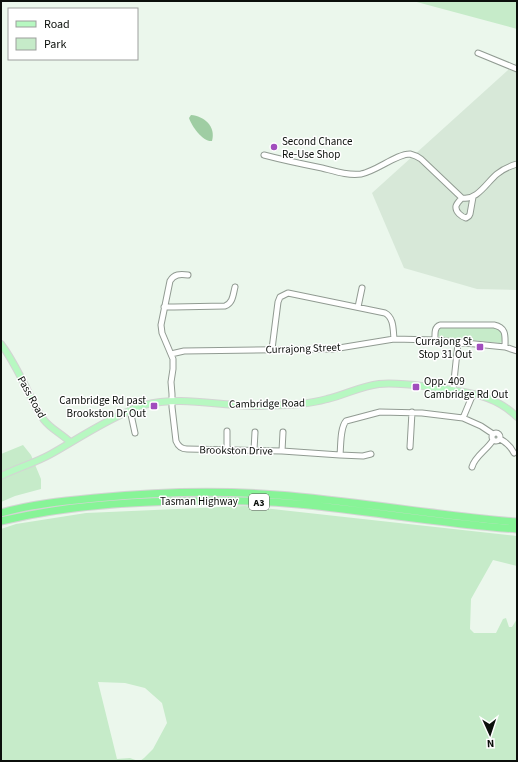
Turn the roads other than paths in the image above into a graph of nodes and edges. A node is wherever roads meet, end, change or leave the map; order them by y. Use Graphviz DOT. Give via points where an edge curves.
graph roads {
  1 [pos="478,53"];
  2 [pos="517,69"];
  3 [pos="264,155"];
  4 [pos="517,164"];
  5 [pos="473,197"];
  6 [pos="462,198"];
  7 [pos="188,275"];
  8 [pos="235,287"];
  9 [pos="362,288"];
  10 [pos="164,307"];
  11 [pos="358,307"];
  12 [pos="394,339"];
  13 [pos="434,340"];
  14 [pos="458,343"];
  15 [pos="1,344"];
  16 [pos="505,347"];
  17 [pos="272,349"];
  18 [pos="517,351"];
  19 [pos="172,354"];
  20 [pos="453,390"];
  21 [pos="473,394"];
  22 [pos="172,400"];
  23 [pos="130,410"];
  24 [pos="412,412"];
  25 [pos="517,417"];
  26 [pos="463,418"];
  27 [pos="227,431"];
  28 [pos="255,432"];
  29 [pos="283,432"];
  30 [pos="135,433"];
  31 [pos="493,434"];
  32 [pos="500,438"];
  33 [pos="493,440"];
  34 [pos="70,442"];
  35 [pos="410,447"];
  36 [pos="227,450"];
  37 [pos="254,450"];
  38 [pos="282,451"];
  39 [pos="514,453"];
  40 [pos="371,454"];
  41 [pos="340,455"];
  42 [pos="472,467"];
  43 [pos="1,476"];
  44 [pos="1,513"];
  45 [pos="1,521"];
  46 [pos="517,522"];
  47 [pos="517,529"];
  1 -- 2 [label="street"];
  3 -- 6 [label="street" via="353,175 370,171 408,154 421,159"];
  4 -- 5 [label="street" via="498,173"];
  5 -- 6 [label="street"];
  5 -- 6 [label="street" via="470,214 466,218 456,210 456,205"];
  7 -- 10 [label="street" via="176,275 172,279"];
  8 -- 10 [label="street" via="230,304 225,306"];
  9 -- 11 [label="street"];
  10 -- 19 [label="street" via="161,329"];
  11 -- 12 [label="street" via="389,315"];
  11 -- 17 [label="street" via="291,293 283,295 278,302"];
  12 -- 13 [label="street, Currajong Street"];
  12 -- 17 [label="street, Currajong Street" via="333,348"];
  13 -- 14 [label="street, Currajong Street"];
  13 -- 16 [label="street" via="437,326 440,325 494,324 504,330"];
  14 -- 16 [label="street, Currajong Street"];
  14 -- 20 [label="street"];
  15 -- 34 [label="main road, Pass Road" via="44,420"];
  16 -- 18 [label="street, Currajong Street"];
  17 -- 19 [label="street, Currajong Street" via="184,351"];
  19 -- 22 [label="street"];
  20 -- 21 [label="main road, Cambridge Road"];
  20 -- 22 [label="main road, Cambridge Road" via="398,383 381,384 327,399 256,406"];
  21 -- 25 [label="main road, Cambridge Road" via="500,404"];
  21 -- 26 [label="street"];
  22 -- 23 [label="main road, Cambridge Road"];
  22 -- 36 [label="street, Brookston Drive" via="176,441 180,447 187,450"];
  23 -- 30 [label="street"];
  23 -- 34 [label="main road, Cambridge Road"];
  24 -- 26 [label="street"];
  24 -- 35 [label="street"];
  24 -- 41 [label="street" via="380,412 344,422"];
  26 -- 31 [label="street"];
  27 -- 36 [label="street"];
  28 -- 37 [label="street"];
  29 -- 38 [label="street"];
  31 -- 32 [label="street" via="498,434"];
  31 -- 33 [label="street"];
  32 -- 33 [label="street" via="497,441"];
  32 -- 39 [label="street"];
  33 -- 42 [label="street" via="474,461"];
  34 -- 43 [label="main road, Cambridge Road" via="49,455"];
  36 -- 37 [label="street, Brookston Drive"];
  37 -- 38 [label="street, Brookston Drive"];
  38 -- 41 [label="street, Brookston Drive"];
  40 -- 41 [label="street, Brookston Drive"];
  44 -- 46 [label="highway, Tasman Highway / A3" via="82,499 155,493 235,492"];
  45 -- 47 [label="highway, Tasman Highway / A3" via="108,504 247,501 299,504"];
}
